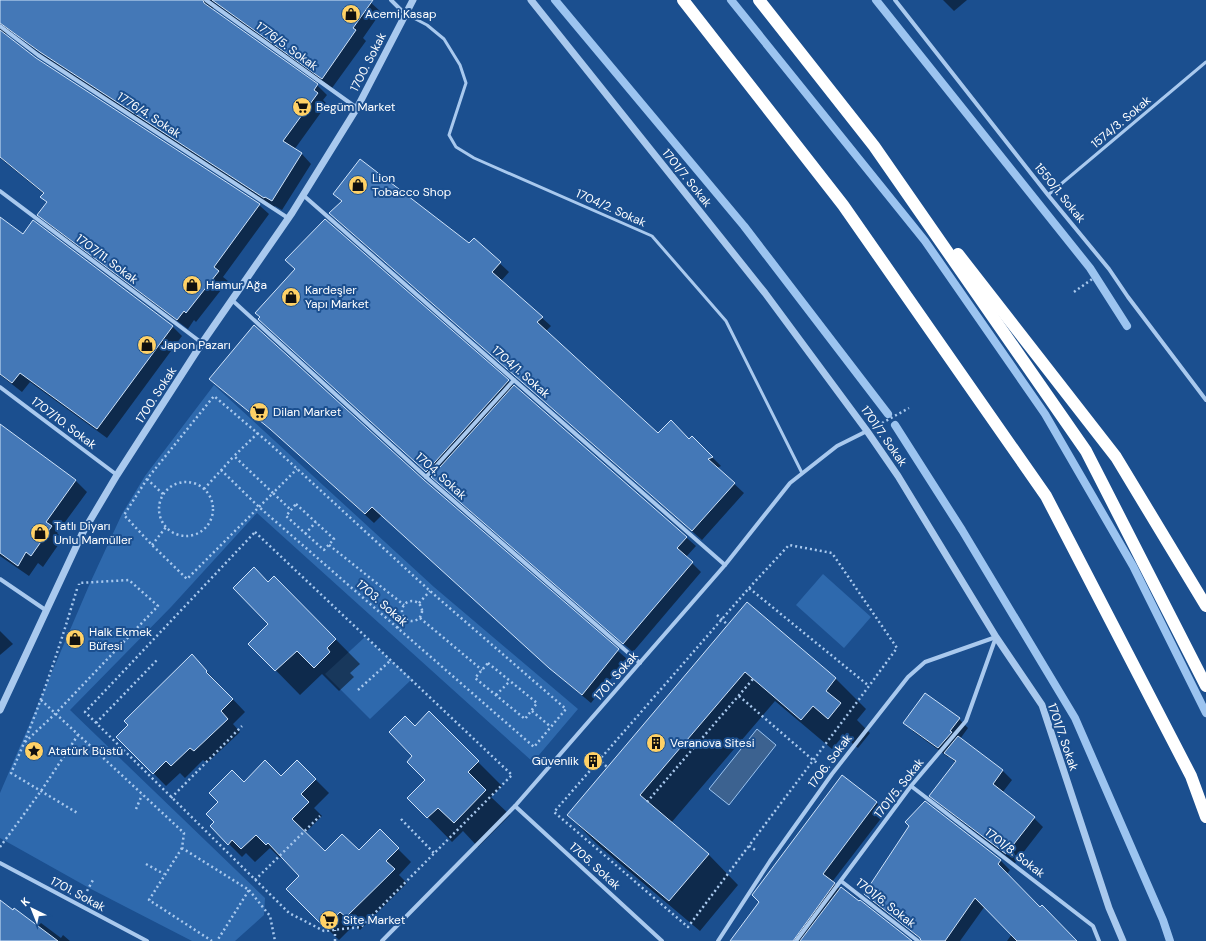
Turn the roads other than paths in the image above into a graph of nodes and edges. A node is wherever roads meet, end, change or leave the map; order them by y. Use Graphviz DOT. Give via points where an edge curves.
graph roads {
  1 [pos="206,0"];
  2 [pos="391,0"];
  3 [pos="413,0"];
  4 [pos="531,0"];
  5 [pos="683,0"];
  6 [pos="759,0"];
  7 [pos="895,0"];
  8 [pos="405,14"];
  9 [pos="0,26"];
  10 [pos="1206,62"];
  11 [pos="357,108"];
  12 [pos="874,146"];
  13 [pos="0,191"];
  14 [pos="303,195"];
  15 [pos="1048,195"];
  16 [pos="288,218"];
  17 [pos="232,300"];
  18 [pos="202,343"];
  19 [pos="514,380"];
  20 [pos="0,387"];
  21 [pos="1206,400"];
  22 [pos="867,431"];
  23 [pos="802,473"];
  24 [pos="117,475"];
  25 [pos="426,477"];
  26 [pos="725,564"];
  27 [pos="0,579"];
  28 [pos="1206,606"];
  29 [pos="47,611"];
  30 [pos="996,637"];
  31 [pos="640,663"];
  32 [pos="1206,686"];
  33 [pos="0,710"];
  34 [pos="912,786"];
  35 [pos="514,806"];
  36 [pos="1206,817"];
  37 [pos="0,864"];
  38 [pos="841,881"];
  39 [pos="147,941"];
  40 [pos="382,941"];
  41 [pos="662,941"];
  42 [pos="718,941"];
  43 [pos="796,941"];
  44 [pos="918,941"];
  45 [pos="1098,941"];
  46 [pos="1123,941"];
  1 -- 11 [label="street, 1776/5. Sokak"];
  2 -- 8 [label="street"];
  3 -- 8 [label="street, 1700. Sokak"];
  4 -- 22 [label="street, 1701/7. Sokak" via="765,293"];
  5 -- 36 [label="highway" via="843,205 1046,496 1191,776"];
  6 -- 12 [label="highway"];
  7 -- 15 [label="street, 1550/1. Sokak"];
  8 -- 11 [label="street, 1700. Sokak"];
  8 -- 23 [label="lane, 1704/2. Sokak" via="427,25 444,39 460,65 466,83 449,135 456,147 474,158 652,236 726,321"];
  9 -- 16 [label="street, 1776/4. Sokak" via="38,55"];
  10 -- 15 [label="lane, 1574/3. Sokak"];
  11 -- 14 [label="street, 1700. Sokak"];
  12 -- 28 [label="highway" via="1116,457"];
  12 -- 32 [label="highway" via="1086,451"];
  13 -- 18 [label="street, 1707/11. Sokak"];
  14 -- 16 [label="street, 1700. Sokak"];
  14 -- 19 [label="street, 1704/1. Sokak"];
  15 -- 21 [label="street, 1550/1. Sokak" via="1109,269"];
  16 -- 17 [label="street, 1700. Sokak"];
  17 -- 18 [label="street, 1700. Sokak"];
  17 -- 25 [label="street, 1704. Sokak"];
  18 -- 24 [label="street, 1700. Sokak"];
  19 -- 25 [label="street"];
  19 -- 26 [label="street, 1704/1. Sokak"];
  20 -- 24 [label="street, 1707/10. Sokak"];
  22 -- 23 [label="street, 1701. Sokak" via="837,446"];
  22 -- 30 [label="street, 1701/7. Sokak" via="898,476"];
  23 -- 26 [label="street, 1701. Sokak" via="790,482"];
  24 -- 29 [label="street, 1700. Sokak" via="82,534"];
  25 -- 31 [label="street, 1704. Sokak"];
  26 -- 31 [label="street, 1701. Sokak"];
  27 -- 29 [label="street"];
  29 -- 33 [label="street, 1700. Sokak"];
  30 -- 34 [label="street, 1701/5. Sokak" via="966,721"];
  30 -- 42 [label="street, 1706. Sokak" via="925,662 908,677 832,774 770,861"];
  30 -- 46 [label="street, 1701/7. Sokak" via="1042,705 1109,908"];
  31 -- 35 [label="street, 1701. Sokak"];
  34 -- 38 [label="street, 1701/5. Sokak"];
  34 -- 45 [label="street, 1701/8. Sokak" via="1093,926"];
  35 -- 40 [label="street, 1701. Sokak"];
  35 -- 41 [label="street, 1705. Sokak"];
  37 -- 39 [label="street, 1701. Sokak"];
  38 -- 43 [label="street, 1701/5. Sokak"];
  38 -- 44 [label="street, 1701/6. Sokak"];
}
